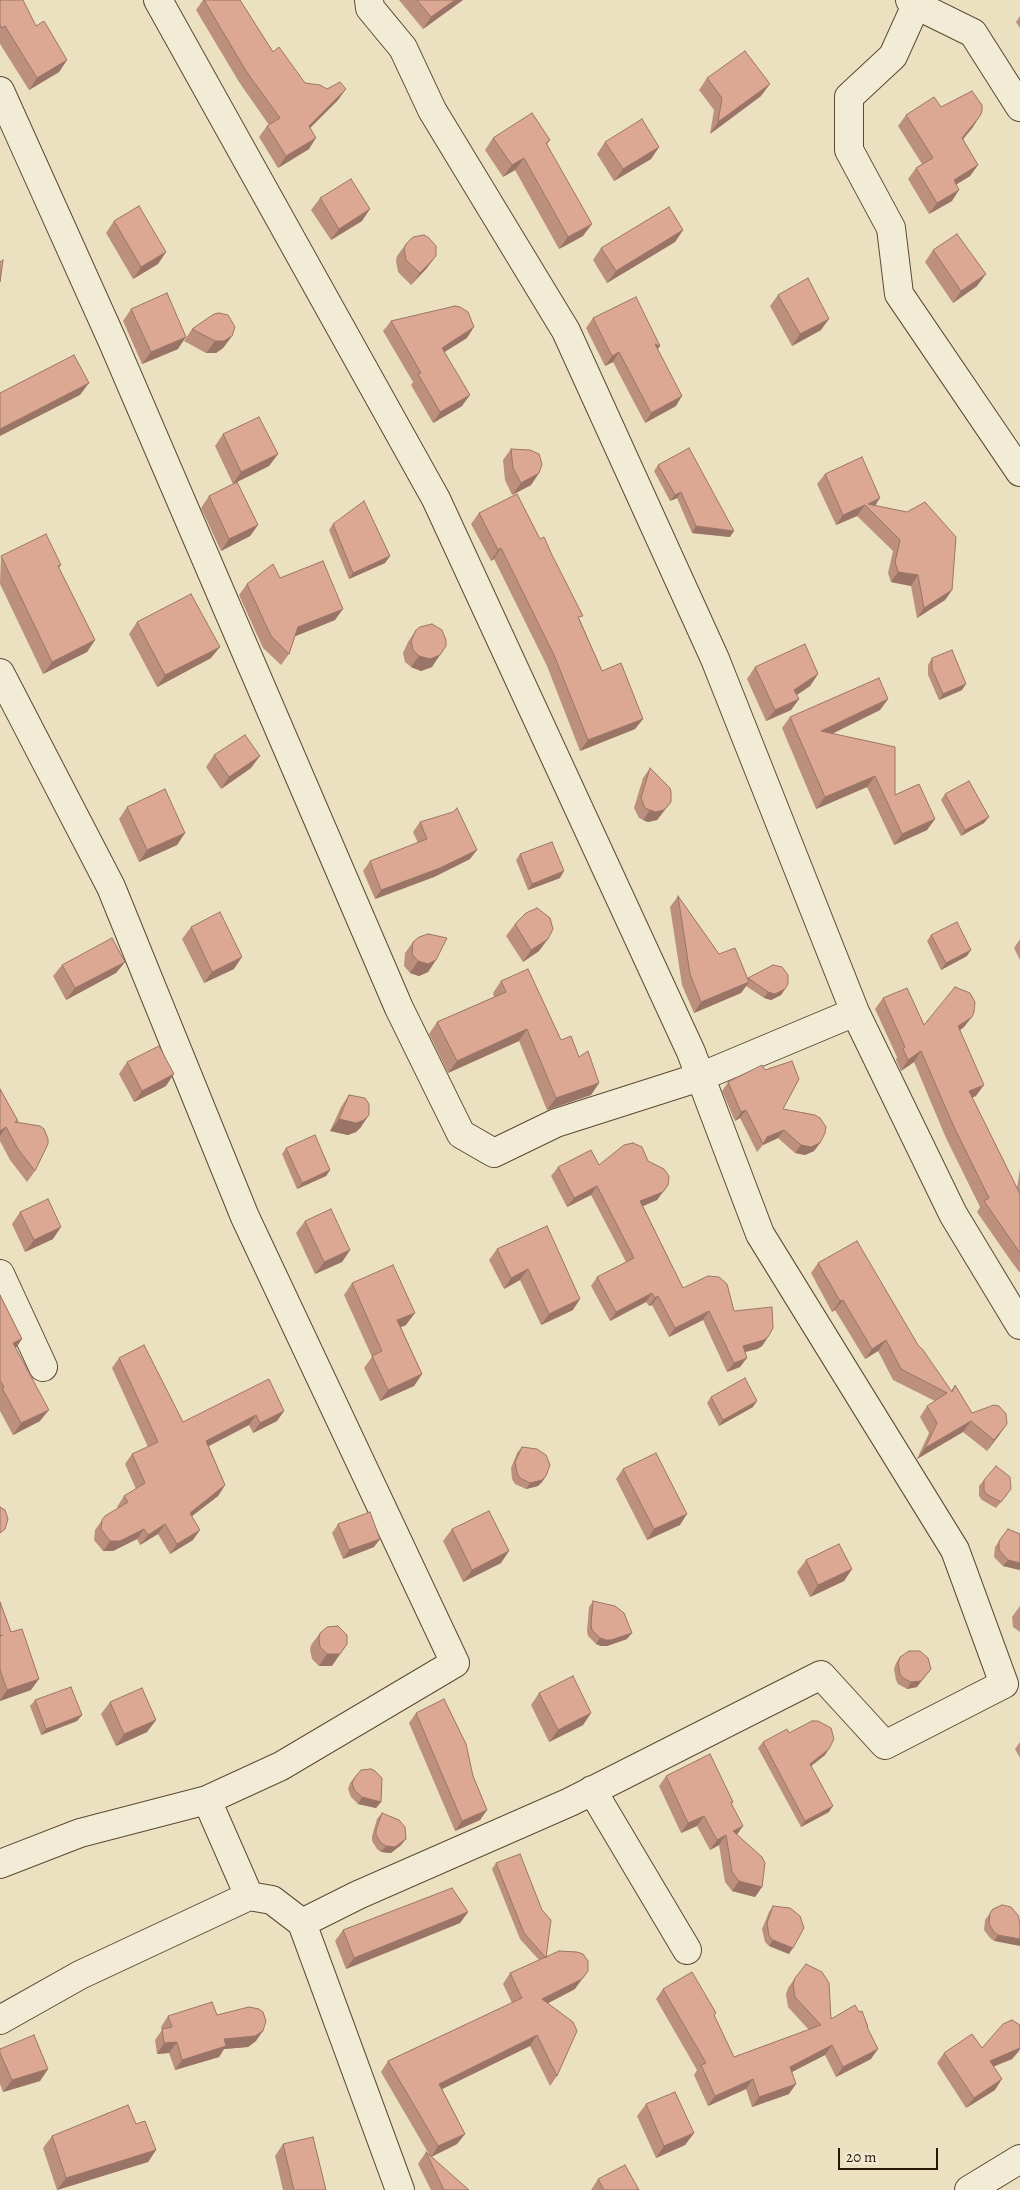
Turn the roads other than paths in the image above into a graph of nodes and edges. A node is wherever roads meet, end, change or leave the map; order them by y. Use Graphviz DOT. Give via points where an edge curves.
graph roads {
  1 [pos="158,0"];
  2 [pos="369,0"];
  3 [pos="913,3"];
  4 [pos="0,91"];
  5 [pos="1020,106"];
  6 [pos="1020,472"];
  7 [pos="0,673"];
  8 [pos="855,1012"];
  9 [pos="700,1077"];
  10 [pos="0,1274"];
  11 [pos="1020,1325"];
  12 [pos="44,1367"];
  13 [pos="592,1790"];
  14 [pos="207,1800"];
  15 [pos="0,1864"];
  16 [pos="249,1896"];
  17 [pos="302,1923"];
  18 [pos="686,1950"];
  19 [pos="0,2020"];
  20 [pos="1020,2159"];
  21 [pos="400,2190"];
  22 [pos="969,2190"];
  1 -- 9 [label="street" via="436,499"];
  2 -- 8 [label="street" via="370,8 402,48 432,110 566,331 715,659"];
  3 -- 5 [label="street" via="973,33"];
  3 -- 6 [label="street" via="894,56 849,97 849,150 891,228 898,294"];
  4 -- 9 [label="street" via="112,340 399,1008 461,1134 494,1153 556,1123"];
  7 -- 14 [label="street" via="111,887 245,1218 455,1663 281,1766"];
  8 -- 9 [label="street"];
  8 -- 11 [label="street" via="953,1214"];
  9 -- 13 [label="street" via="760,1234 955,1550 1004,1684 885,1745 821,1675"];
  10 -- 12 [label="street"];
  13 -- 17 [label="street"];
  13 -- 18 [label="street"];
  14 -- 15 [label="street" via="80,1833"];
  14 -- 16 [label="street"];
  16 -- 17 [label="street" via="272,1900"];
  16 -- 19 [label="street" via="80,1975"];
  17 -- 21 [label="street"];
  20 -- 22 [label="street"];
}
